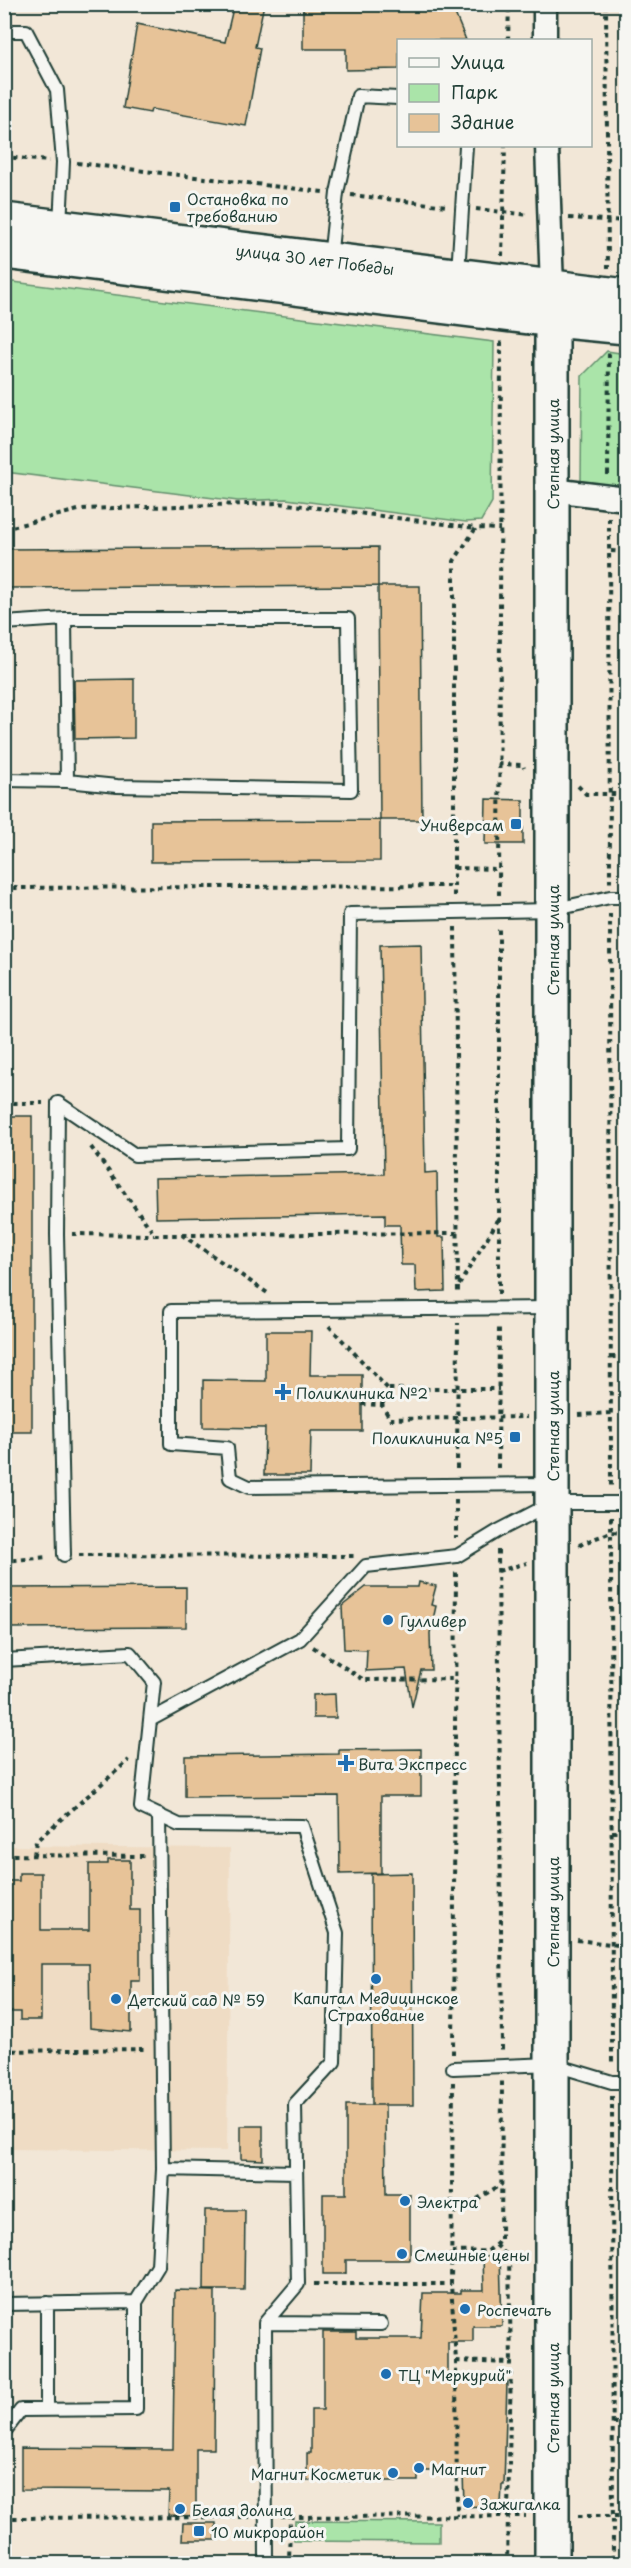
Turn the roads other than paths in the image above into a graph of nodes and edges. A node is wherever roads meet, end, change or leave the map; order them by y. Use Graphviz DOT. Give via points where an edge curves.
graph roads {
  1 [pos="545,4"];
  2 [pos="4,31"];
  3 [pos="545,39"];
  4 [pos="397,98"];
  5 [pos="466,147"];
  6 [pos="547,147"];
  7 [pos="4,220"];
  8 [pos="60,227"];
  9 [pos="4,252"];
  10 [pos="330,260"];
  11 [pos="458,276"];
  12 [pos="552,288"];
  13 [pos="501,297"];
  14 [pos="618,310"];
  15 [pos="552,320"];
  16 [pos="552,490"];
  17 [pos="617,498"];
  18 [pos="65,619"];
  19 [pos="4,623"];
  20 [pos="4,780"];
  21 [pos="67,781"];
  22 [pos="627,897"];
  23 [pos="552,910"];
  24 [pos="552,1308"];
  25 [pos="552,1493"];
  26 [pos="627,1503"];
  27 [pos="64,1555"];
  28 [pos="4,1660"];
  29 [pos="150,1720"];
  30 [pos="159,1815"];
  31 [pos="552,2064"];
  32 [pos="453,2068"];
  33 [pos="627,2082"];
  34 [pos="162,2169"];
  35 [pos="296,2172"];
  36 [pos="136,2302"];
  37 [pos="47,2303"];
  38 [pos="4,2304"];
  39 [pos="265,2323"];
  40 [pos="381,2324"];
  41 [pos="47,2410"];
  42 [pos="4,2432"];
  43 [pos="266,2564"];
  44 [pos="552,2564"];
  1 -- 3 [label="street"];
  2 -- 8 [label="lane" via="26,31 57,90 63,162"];
  4 -- 10 [label="lane" via="358,96 337,193"];
  5 -- 11 [label="lane"];
  6 -- 12 [label="street"];
  7 -- 8 [label="street, улица 30 лет Победы"];
  8 -- 10 [label="street, улица 30 лет Победы"];
  9 -- 13 [label="street"];
  10 -- 11 [label="street, улица 30 лет Победы"];
  11 -- 13 [label="street, улица 30 лет Победы"];
  12 -- 13 [label="street, улица 30 лет Победы"];
  12 -- 14 [label="street, улица 30 лет Победы"];
  12 -- 15 [label="street, Степная улица"];
  13 -- 15 [label="street"];
  14 -- 15 [label="street"];
  15 -- 16 [label="street, Степная улица"];
  16 -- 17 [label="street"];
  16 -- 23 [label="street, Степная улица"];
  18 -- 19 [label="lane"];
  18 -- 21 [label="lane"];
  18 -- 21 [label="lane" via="348,619 351,790 117,786"];
  20 -- 21 [label="lane"];
  22 -- 23 [label="lane"];
  23 -- 24 [label="street, Степная улица"];
  23 -- 27 [label="lane" via="350,914 348,1149 135,1155 58,1102"];
  24 -- 25 [label="street, Степная улица"];
  24 -- 25 [label="lane" via="171,1311 171,1444 227,1448 230,1478 249,1487 498,1484"];
  25 -- 26 [label="lane"];
  25 -- 29 [label="lane" via="457,1556 366,1566 300,1639"];
  25 -- 31 [label="street, Степная улица"];
  28 -- 29 [label="lane" via="130,1653 154,1682"];
  29 -- 30 [label="lane" via="141,1807"];
  30 -- 34 [label="lane"];
  30 -- 35 [label="lane" via="179,1825 302,1826 337,1933 334,2062 295,2104"];
  31 -- 32 [label="lane"];
  31 -- 33 [label="lane" via="612,2082"];
  31 -- 44 [label="street, Степная улица"];
  34 -- 35 [label="lane"];
  34 -- 36 [label="lane" via="158,2266"];
  35 -- 39 [label="lane" via="298,2284"];
  36 -- 37 [label="lane"];
  36 -- 41 [label="lane" via="136,2409"];
  37 -- 38 [label="lane"];
  37 -- 41 [label="lane"];
  39 -- 40 [label="lane"];
  39 -- 43 [label="lane"];
  41 -- 42 [label="lane" via="21,2410"];
}
